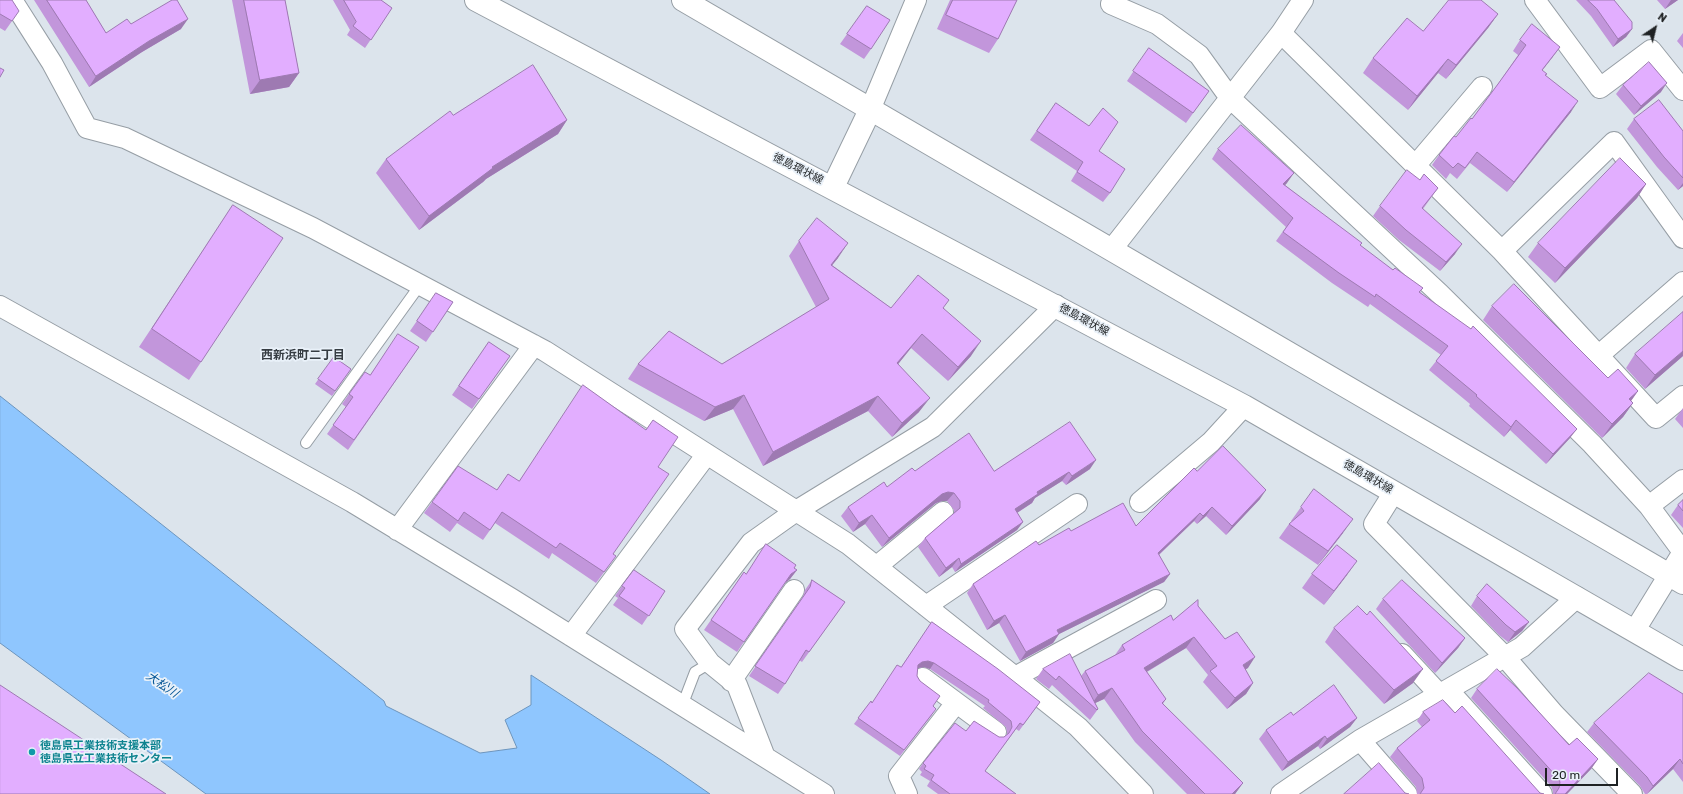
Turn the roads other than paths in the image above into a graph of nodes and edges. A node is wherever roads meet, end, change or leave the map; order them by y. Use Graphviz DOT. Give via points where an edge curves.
graph roads {
  1 [pos="12,0"];
  2 [pos="476,0"];
  3 [pos="682,0"];
  4 [pos="916,0"];
  5 [pos="1303,0"];
  6 [pos="1535,0"];
  7 [pos="1110,4"];
  8 [pos="1281,33"];
  9 [pos="1482,87"];
  10 [pos="1683,90"];
  11 [pos="1230,98"];
  12 [pos="870,110"];
  13 [pos="1415,166"];
  14 [pos="833,187"];
  15 [pos="1683,238"];
  16 [pos="1112,249"];
  17 [pos="1502,251"];
  18 [pos="1683,282"];
  19 [pos="420,285"];
  20 [pos="1056,305"];
  21 [pos="0,306"];
  22 [pos="534,345"];
  23 [pos="1598,356"];
  24 [pos="1683,396"];
  25 [pos="1244,406"];
  26 [pos="306,443"];
  27 [pos="706,454"];
  28 [pos="1683,480"];
  29 [pos="1394,492"];
  30 [pos="1140,502"];
  31 [pos="1077,504"];
  32 [pos="1649,506"];
  33 [pos="796,511"];
  34 [pos="943,512"];
  35 [pos="397,530"];
  36 [pos="1683,552"];
  37 [pos="877,566"];
  38 [pos="1676,579"];
  39 [pos="794,590"];
  40 [pos="1577,597"];
  41 [pos="1156,600"];
  42 [pos="926,606"];
  43 [pos="1635,630"];
  44 [pos="571,636"];
  45 [pos="1388,638"];
  46 [pos="1505,657"];
  47 [pos="1683,659"];
  48 [pos="710,663"];
  49 [pos="1015,677"];
  50 [pos="923,678"];
  51 [pos="731,681"];
  52 [pos="1444,692"];
  53 [pos="956,703"];
  54 [pos="682,706"];
  55 [pos="996,732"];
  56 [pos="1360,740"];
  57 [pos="765,757"];
  58 [pos="824,794"];
  59 [pos="907,794"];
  60 [pos="1144,794"];
  61 [pos="1281,794"];
  62 [pos="1406,794"];
  63 [pos="1542,794"];
  64 [pos="1632,794"];
  1 -- 19 [label="street" via="52,63 87,128 126,138 313,228"];
  2 -- 14 [label="main road, 徳島環状線"];
  3 -- 12 [label="main road"];
  4 -- 12 [label="street"];
  5 -- 8 [label="street"];
  6 -- 10 [label="street" via="1600,88 1651,50"];
  7 -- 11 [label="street" via="1157,24 1199,55"];
  8 -- 11 [label="street"];
  8 -- 13 [label="street"];
  9 -- 13 [label="street"];
  11 -- 16 [label="street"];
  11 -- 32 [label="street" via="1446,300 1592,444"];
  12 -- 14 [label="main road"];
  12 -- 16 [label="main road"];
  13 -- 17 [label="street"];
  14 -- 20 [label="main road, 徳島環状線"];
  15 -- 17 [label="street" via="1614,142"];
  16 -- 38 [label="main road"];
  17 -- 23 [label="street"];
  18 -- 23 [label="street"];
  19 -- 22 [label="street"];
  19 -- 26 [label="lane"];
  20 -- 25 [label="main road, 徳島環状線"];
  20 -- 33 [label="street" via="932,427"];
  21 -- 35 [label="street" via="352,502"];
  22 -- 27 [label="street"];
  22 -- 35 [label="street"];
  23 -- 24 [label="street" via="1656,418"];
  25 -- 29 [label="main road, 徳島環状線"];
  25 -- 30 [label="street" via="1211,442"];
  27 -- 33 [label="street"];
  27 -- 44 [label="street"];
  28 -- 32 [label="street"];
  29 -- 40 [label="main road, 徳島環状線"];
  29 -- 46 [label="street" via="1374,524"];
  31 -- 42 [label="street"];
  32 -- 36 [label="street"];
  33 -- 37 [label="street"];
  33 -- 48 [label="street" via="751,543 686,629"];
  34 -- 37 [label="street"];
  35 -- 44 [label="street"];
  36 -- 38 [label="street"];
  37 -- 42 [label="street"];
  38 -- 43 [label="street"];
  39 -- 51 [label="street"];
  40 -- 43 [label="main road, 徳島環状線"];
  40 -- 46 [label="street" via="1522,647"];
  41 -- 49 [label="street"];
  42 -- 49 [label="street"];
  43 -- 47 [label="main road, 徳島環状線"];
  44 -- 54 [label="street"];
  45 -- 52 [label="street"];
  46 -- 52 [label="street"];
  46 -- 64 [label="street" via="1554,714"];
  48 -- 51 [label="street"];
  48 -- 54 [label="lane" via="695,672"];
  49 -- 60 [label="street" via="1078,727"];
  50 -- 53 [label="street"];
  51 -- 57 [label="street" via="736,685"];
  52 -- 56 [label="street"];
  52 -- 63 [label="street"];
  53 -- 55 [label="street"];
  53 -- 59 [label="street" via="899,776"];
  54 -- 57 [label="street"];
  56 -- 61 [label="street"];
  56 -- 62 [label="street"];
  57 -- 58 [label="street"];
}
